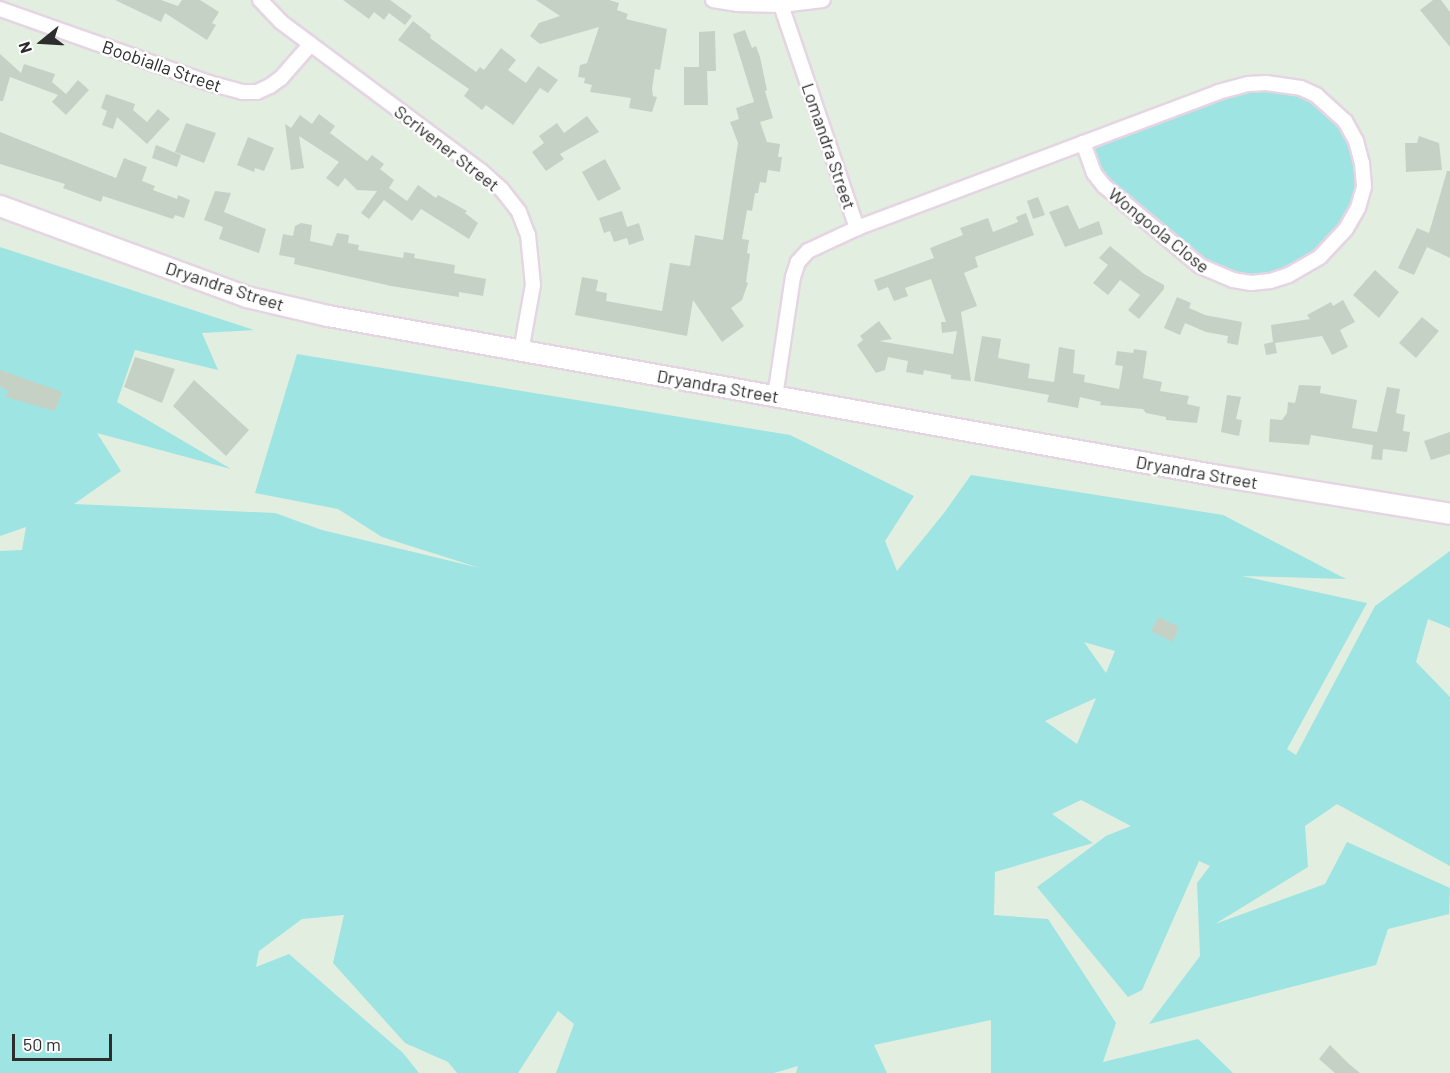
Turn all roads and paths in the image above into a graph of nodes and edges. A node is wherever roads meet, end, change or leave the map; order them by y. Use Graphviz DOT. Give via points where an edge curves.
graph roads {
  1 [pos="260,0"];
  2 [pos="713,0"];
  3 [pos="823,0"];
  4 [pos="781,5"];
  5 [pos="0,9"];
  6 [pos="311,44"];
  7 [pos="1083,143"];
  8 [pos="0,206"];
  9 [pos="857,228"];
  10 [pos="521,351"];
  11 [pos="775,397"];
  12 [pos="1450,514"];
  1 -- 6 [label="street, Scrivener Street"];
  2 -- 4 [label="street"];
  3 -- 4 [label="street"];
  4 -- 9 [label="street, Lomandra Street"];
  5 -- 6 [label="street, Boobialla Street" via="209,84 242,92 257,92 270,86"];
  6 -- 10 [label="street, Scrivener Street" via="481,171 519,212 528,235 533,285"];
  7 -- 7 [label="street, Wongoola Close" via="1094,173 1104,186 1200,266 1251,283 1288,275 1320,257 1346,229 1364,187 1356,141 1345,121 1316,95 1283,83 1233,87"];
  7 -- 9 [label="street, Wongoola Close"];
  8 -- 10 [label="street, Dryandra Street" via="247,297"];
  9 -- 11 [label="street, Lomandra Street" via="817,246 798,262 792,277"];
  10 -- 11 [label="street, Dryandra Street"];
  11 -- 12 [label="street, Dryandra Street"];
}
